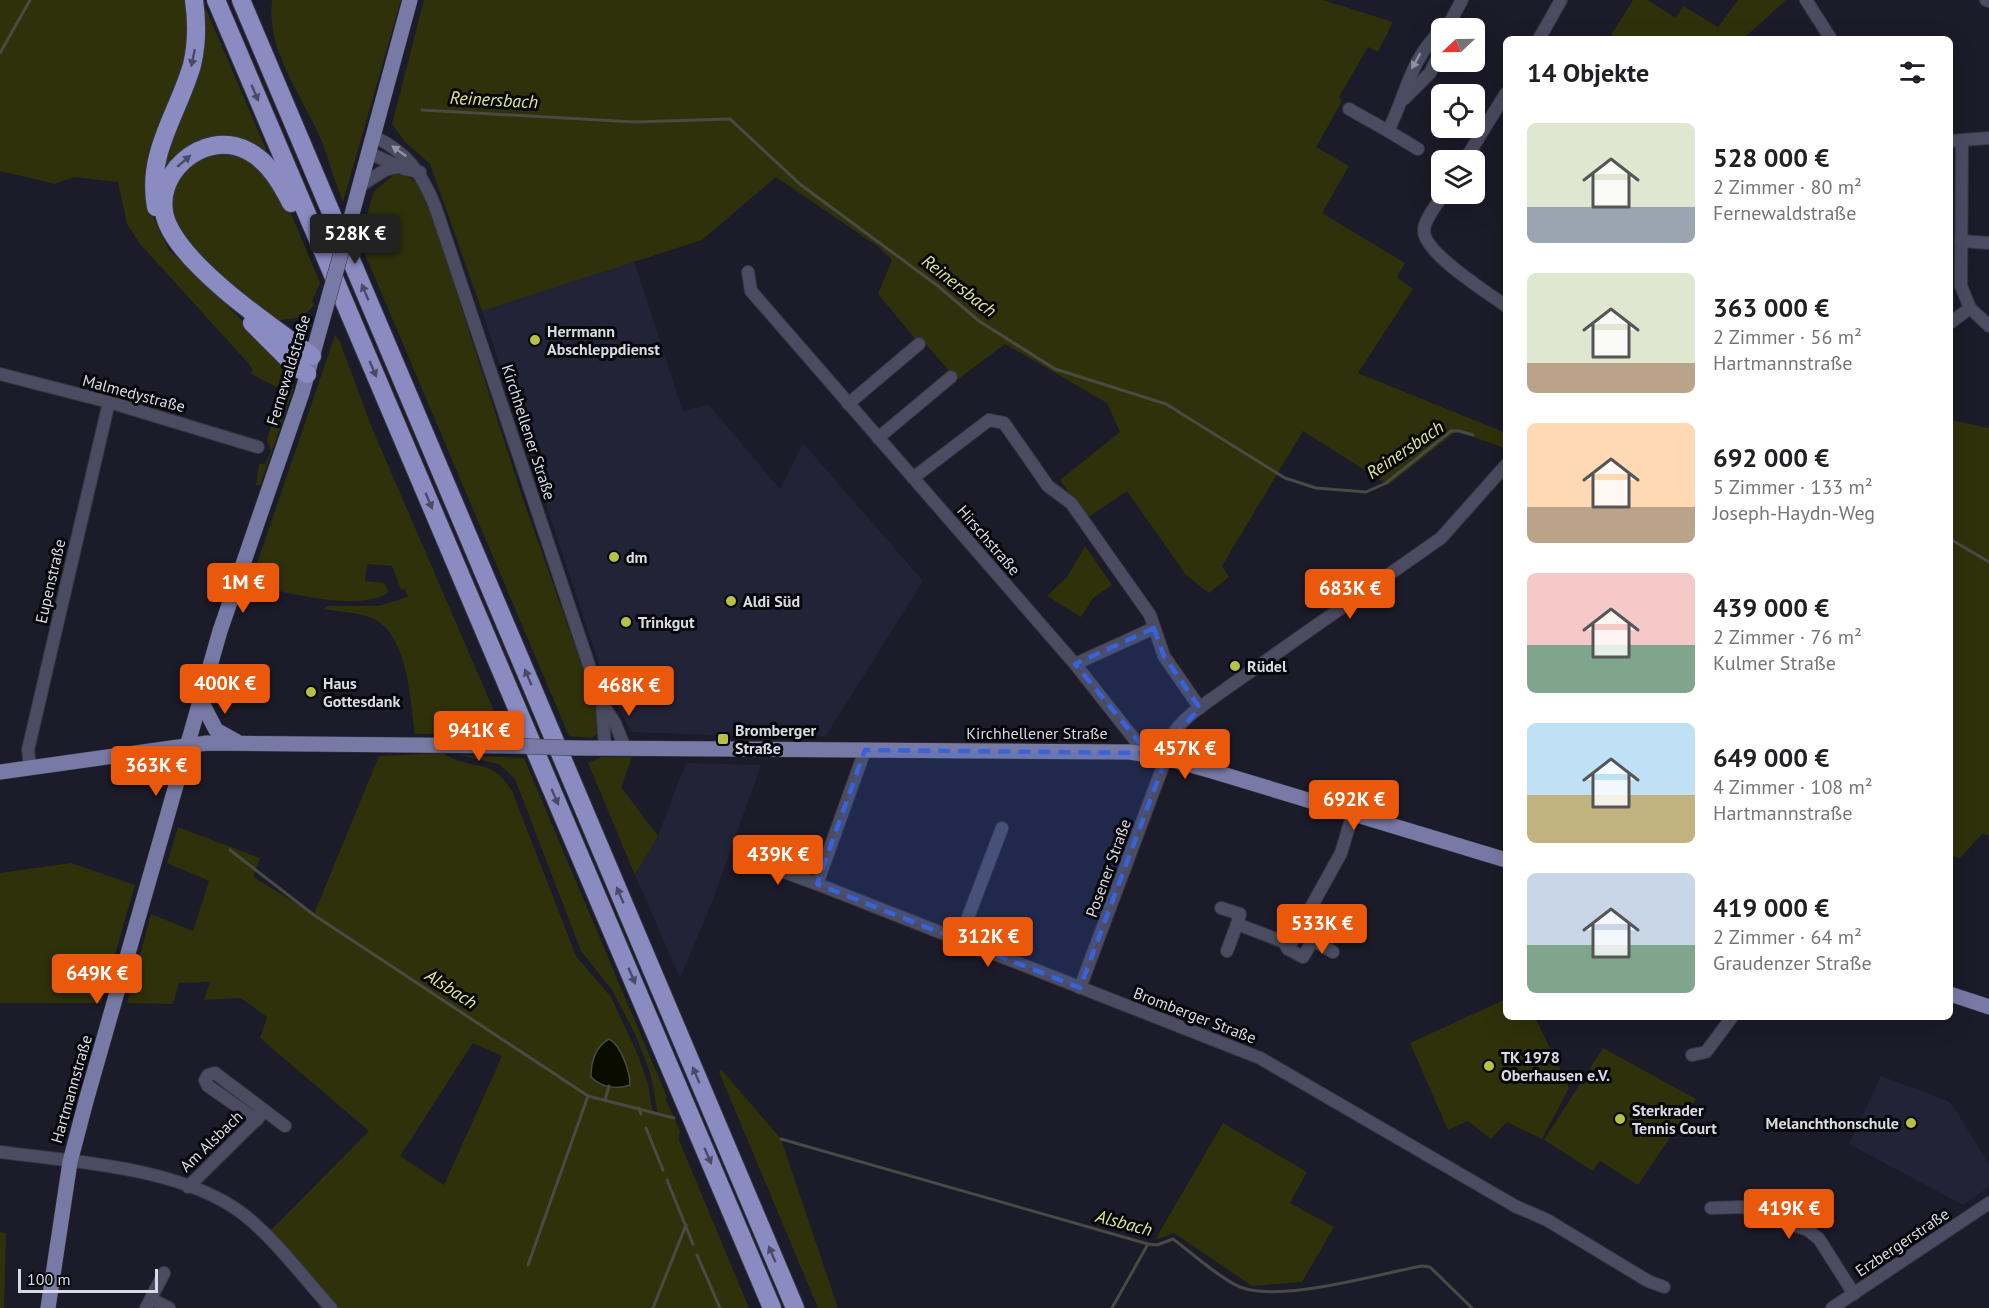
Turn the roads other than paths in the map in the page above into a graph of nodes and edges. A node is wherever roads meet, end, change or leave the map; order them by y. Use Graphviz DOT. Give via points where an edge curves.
graph roads {
  1 [pos="194,0"];
  2 [pos="216,0"];
  3 [pos="241,0"];
  4 [pos="410,0"];
  5 [pos="1462,0"];
  6 [pos="1806,0"];
  7 [pos="1557,1"];
  8 [pos="1451,18"];
  9 [pos="1540,36"];
  10 [pos="1829,36"];
  11 [pos="1431,43"];
  12 [pos="1431,71"];
  13 [pos="1503,98"];
  14 [pos="1404,99"];
  15 [pos="1349,109"];
  16 [pos="1388,131"];
  17 [pos="373,136"];
  18 [pos="1989,138"];
  19 [pos="1956,140"];
  20 [pos="1418,149"];
  21 [pos="1471,150"];
  22 [pos="369,153"];
  23 [pos="400,167"];
  24 [pos="420,172"];
  25 [pos="360,186"];
  26 [pos="1439,204"];
  27 [pos="1961,241"];
  28 [pos="1989,243"];
  29 [pos="748,272"];
  30 [pos="333,277"];
  31 [pos="1503,304"];
  32 [pos="1970,308"];
  33 [pos="1953,321"];
  34 [pos="1989,326"];
  35 [pos="919,344"];
  36 [pos="310,365"];
  37 [pos="0,374"];
  38 [pos="951,377"];
  39 [pos="109,402"];
  40 [pos="848,404"];
  41 [pos="878,438"];
  42 [pos="258,447"];
  43 [pos="1503,468"];
  44 [pos="913,478"];
  45 [pos="1154,628"];
  46 [pos="1075,664"];
  47 [pos="201,699"];
  48 [pos="602,704"];
  49 [pos="1200,708"];
  50 [pos="238,742"];
  51 [pos="188,746"];
  52 [pos="605,748"];
  53 [pos="625,748"];
  54 [pos="865,750"];
  55 [pos="1146,754"];
  56 [pos="1166,758"];
  57 [pos="30,767"];
  58 [pos="0,772"];
  59 [pos="1353,813"];
  60 [pos="1002,828"];
  61 [pos="749,859"];
  62 [pos="1503,859"];
  63 [pos="817,884"];
  64 [pos="1221,908"];
  65 [pos="1237,924"];
  66 [pos="1296,931"];
  67 [pos="1313,940"];
  68 [pos="959,941"];
  69 [pos="1288,949"];
  70 [pos="1227,951"];
  71 [pos="1333,952"];
  72 [pos="1080,988"];
  73 [pos="1953,995"];
  74 [pos="1989,1006"];
  75 [pos="1730,1020"];
  76 [pos="1692,1055"];
  77 [pos="266,1110"];
  78 [pos="257,1120"];
  79 [pos="285,1126"];
  80 [pos="0,1152"];
  81 [pos="70,1162"];
  82 [pos="188,1187"];
  83 [pos="1987,1204"];
  84 [pos="1711,1208"];
  85 [pos="1989,1219"];
  86 [pos="164,1273"];
  87 [pos="1664,1287"];
  88 [pos="1854,1294"];
  89 [pos="149,1303"];
  90 [pos="48,1308"];
  91 [pos="169,1308"];
  92 [pos="331,1308"];
  93 [pos="772,1308"];
  94 [pos="795,1308"];
  95 [pos="1832,1308"];
  1 -- 36 [label="highway, one-way" via="196,37 192,63 156,158 154,188 160,219 169,240 186,261 295,366"];
  2 -- 30 [label="highway, one-way"];
  94 -- 3 [label="highway, one-way"];
  4 -- 17 [label="main road, Fernewaldstraße"];
  5 -- 8 [label="street"];
  6 -- 10 [label="street"];
  7 -- 9 [label="street"];
  11 -- 14 [label="street, one-way" via="1417,58"];
  12 -- 14 [label="street"];
  13 -- 21 [label="street"];
  14 -- 16 [label="street"];
  15 -- 16 [label="street"];
  16 -- 20 [label="street"];
  17 -- 22 [label="main road, Fernewaldstraße"];
  24 -- 17 [label="street, Kirchhellener Straße, one-way" via="400,150"];
  18 -- 19 [label="street"];
  19 -- 27 [label="street"];
  22 -- 23 [label="street"];
  22 -- 25 [label="main road, Fernewaldstraße"];
  23 -- 24 [label="street"];
  23 -- 25 [label="street" via="385,170"];
  24 -- 48 [label="street, Kirchhellener Straße" via="435,206"];
  25 -- 36 [label="main road, Fernewaldstraße, bridge"];
  26 -- 31 [label="street" via="1424,231 1429,245"];
  27 -- 28 [label="street"];
  27 -- 32 [label="street" via="1961,286"];
  29 -- 40 [label="street, Hirschstraße" via="751,291"];
  36 -- 30 [label="highway, one-way" via="184,250 164,215 164,192 170,176 185,158 208,147 233,146 251,152 265,163 284,189 318,268"];
  30 -- 93 [label="highway, one-way"];
  32 -- 33 [label="street"];
  32 -- 34 [label="street"];
  35 -- 40 [label="street"];
  36 -- 47 [label="main road, Fernewaldstraße" via="234,588"];
  37 -- 39 [label="street, Malmedystraße"];
  38 -- 41 [label="street"];
  39 -- 42 [label="street, Malmedystraße"];
  39 -- 57 [label="street, Eupenstraße" via="28,750"];
  40 -- 41 [label="street, Hirschstraße"];
  41 -- 44 [label="street, Hirschstraße"];
  43 -- 49 [label="street, Posener Straße" via="1441,538"];
  44 -- 45 [label="street" via="989,420 1004,423 1048,486 1071,503 1150,615"];
  44 -- 46 [label="street, Hirschstraße"];
  45 -- 46 [label="street"];
  45 -- 49 [label="street" via="1164,656"];
  46 -- 55 [label="street, Hirschstraße"];
  47 -- 50 [label="main road" via="216,730"];
  47 -- 51 [label="main road, Fernewaldstraße"];
  48 -- 52 [label="street, Kirchhellener Straße"];
  48 -- 53 [label="street, Kirchhellener Straße"];
  49 -- 56 [label="street, Posener Straße" via="1170,738"];
  50 -- 51 [label="main road, Kirchhellener Straße"];
  50 -- 52 [label="main road, Kirchhellener Straße, bridge"];
  51 -- 57 [label="main road, Kirchhellener Straße"];
  51 -- 81 [label="main road, Hartmannstraße"];
  52 -- 53 [label="main road, Kirchhellener Straße"];
  53 -- 54 [label="main road, Kirchhellener Straße"];
  54 -- 55 [label="main road, Kirchhellener Straße"];
  54 -- 63 [label="street"];
  55 -- 56 [label="main road, Kirchhellener Straße"];
  56 -- 59 [label="main road, Kirchhellener Straße"];
  56 -- 72 [label="street, Posener Straße"];
  57 -- 58 [label="main road, Kirchhellener Straße"];
  59 -- 62 [label="main road, Kirchhellener Straße"];
  59 -- 66 [label="street" via="1341,853"];
  60 -- 68 [label="street"];
  61 -- 63 [label="street, Bromberger Straße"];
  63 -- 68 [label="street, Bromberger Straße"];
  64 -- 65 [label="street" via="1240,914"];
  65 -- 69 [label="street" via="1284,942"];
  65 -- 70 [label="street"];
  66 -- 67 [label="street"];
  66 -- 69 [label="street"];
  67 -- 69 [label="street" via="1303,957"];
  67 -- 71 [label="street"];
  68 -- 72 [label="street, Bromberger Straße"];
  72 -- 87 [label="street, Bromberger Straße" via="1260,1058 1515,1206"];
  73 -- 74 [label="main road"];
  75 -- 76 [label="street" via="1706,1052"];
  77 -- 78 [label="street, Am Alsbach"];
  77 -- 78 [label="street, Am Alsbach" via="215,1073 208,1075 208,1086"];
  77 -- 79 [label="street, Am Alsbach"];
  78 -- 82 [label="street, Am Alsbach"];
  80 -- 81 [label="street"];
  81 -- 82 [label="street" via="134,1172"];
  81 -- 90 [label="main road, Hartmannstraße"];
  82 -- 92 [label="street" via="242,1213"];
  83 -- 85 [label="street"];
  83 -- 88 [label="street, Erzbergerstraße"];
  84 -- 88 [label="street" via="1742,1208 1808,1230 1819,1239"];
  86 -- 89 [label="street"];
  88 -- 95 [label="street, Erzbergerstraße"];
  89 -- 91 [label="street"];
}
